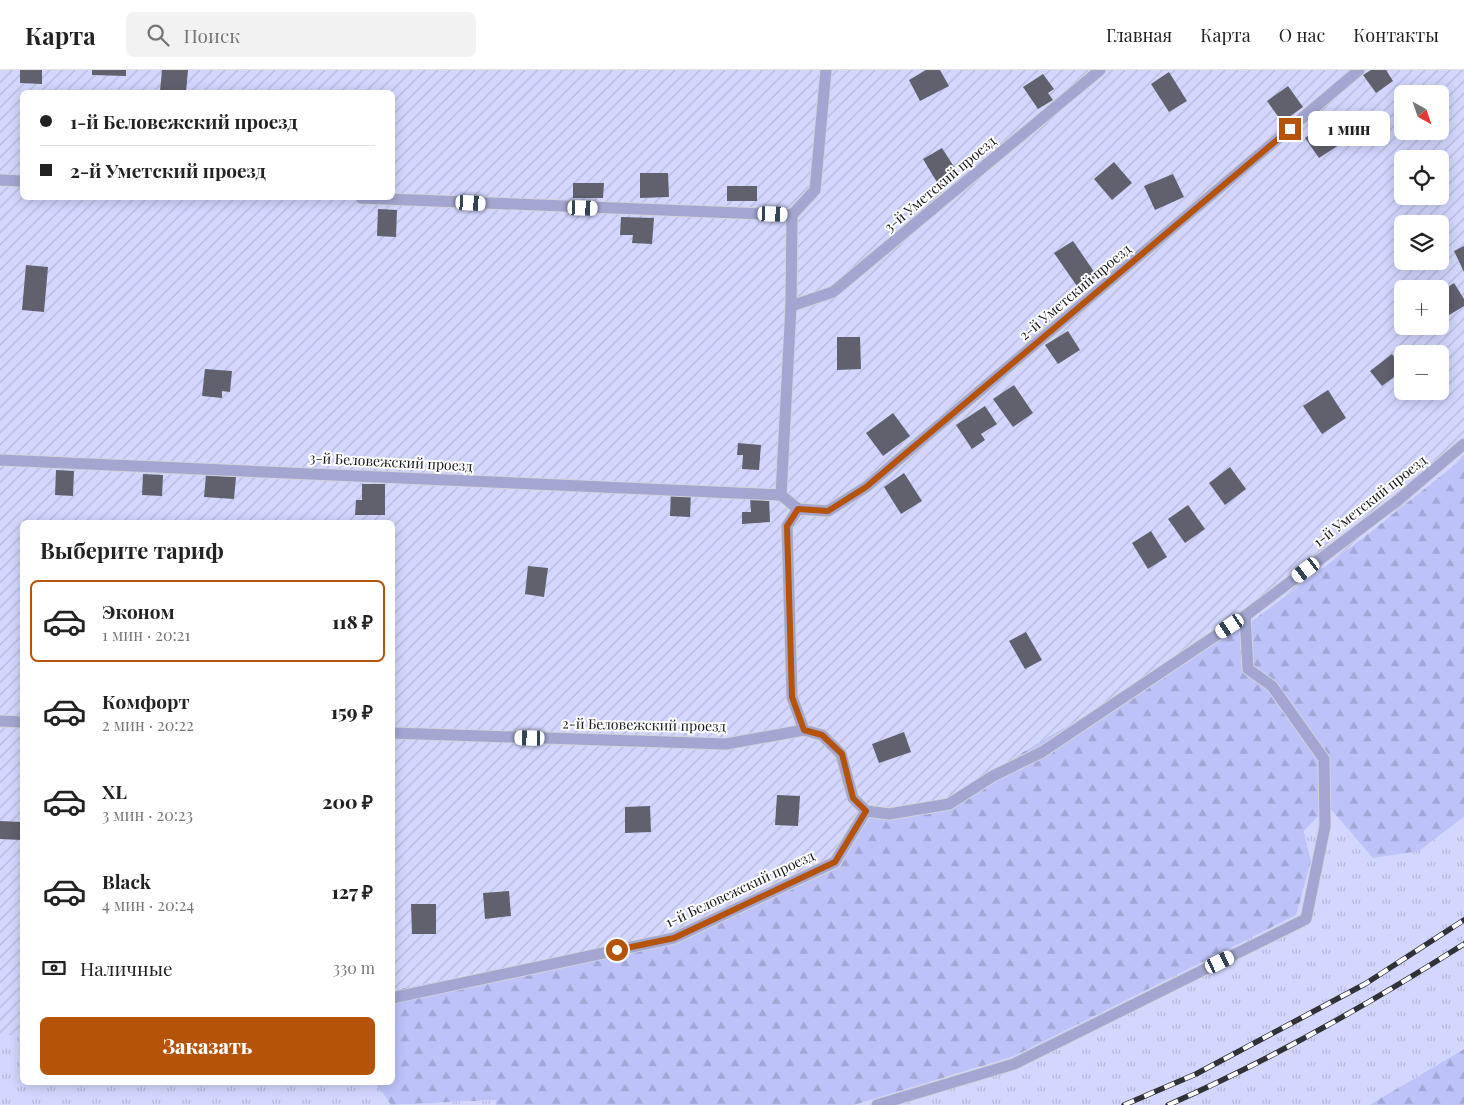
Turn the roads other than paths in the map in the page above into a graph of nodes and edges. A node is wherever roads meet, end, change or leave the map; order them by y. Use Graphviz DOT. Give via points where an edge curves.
graph roads {
  1 [pos="826,70"];
  2 [pos="1100,70"];
  3 [pos="1359,70"];
  4 [pos="0,180"];
  5 [pos="20,181"];
  6 [pos="395,199"];
  7 [pos="792,215"];
  8 [pos="791,306"];
  9 [pos="1464,444"];
  10 [pos="0,460"];
  11 [pos="781,495"];
  12 [pos="798,509"];
  13 [pos="1245,616"];
  14 [pos="0,721"];
  15 [pos="20,722"];
  16 [pos="804,730"];
  17 [pos="395,733"];
  18 [pos="866,811"];
  19 [pos="395,997"];
  20 [pos="877,1105"];
  1 -- 7 [label="lane" via="815,190"];
  2 -- 8 [label="lane, 3-й Уметский проезд" via="833,292"];
  3 -- 12 [label="lane, 2-й Уметский проезд" via="866,487 828,511"];
  4 -- 5 [label="lane"];
  6 -- 7 [label="lane"];
  7 -- 8 [label="lane"];
  8 -- 11 [label="lane"];
  9 -- 13 [label="lane, 1-й Уметский проезд" via="1397,501"];
  10 -- 11 [label="lane, 3-й Беловежский проезд"];
  11 -- 12 [label="lane"];
  12 -- 16 [label="lane" via="787,526 792,697"];
  13 -- 18 [label="lane, 1-й Уметский проезд" via="1042,752 949,804 890,814"];
  13 -- 20 [label="lane" via="1248,669 1272,686 1324,759 1325,826 1306,920 1014,1064"];
  14 -- 15 [label="lane"];
  16 -- 17 [label="lane, 2-й Беловежский проезд" via="726,744"];
  16 -- 18 [label="lane" via="822,735 842,754 853,798"];
  18 -- 19 [label="lane, 1-й Беловежский проезд" via="835,862 674,938"];
}
